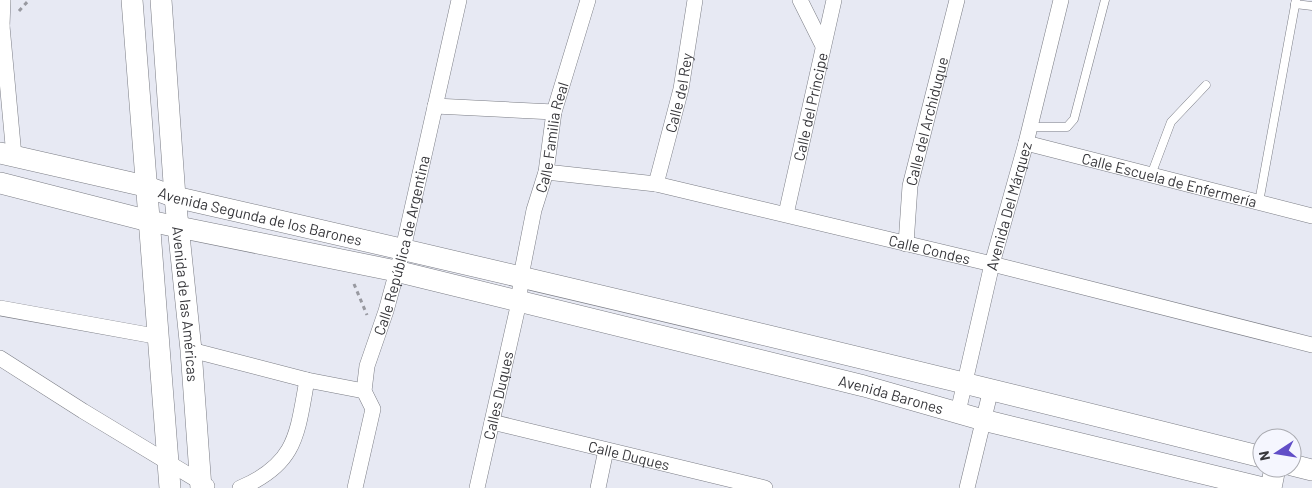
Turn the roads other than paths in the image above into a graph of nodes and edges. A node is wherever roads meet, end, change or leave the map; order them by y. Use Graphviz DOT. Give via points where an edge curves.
graph roads {
  1 [pos="3,0"];
  2 [pos="132,0"];
  3 [pos="161,0"];
  4 [pos="459,0"];
  5 [pos="588,0"];
  6 [pos="695,0"];
  7 [pos="800,0"];
  8 [pos="834,0"];
  9 [pos="957,0"];
  10 [pos="1061,0"];
  11 [pos="1105,0"];
  12 [pos="1295,2"];
  13 [pos="1312,6"];
  14 [pos="1,26"];
  15 [pos="823,46"];
  16 [pos="1206,85"];
  17 [pos="435,106"];
  18 [pos="554,112"];
  19 [pos="1030,127"];
  20 [pos="1026,143"];
  21 [pos="7,155"];
  22 [pos="546,172"];
  23 [pos="1151,175"];
  24 [pos="0,183"];
  25 [pos="656,184"];
  26 [pos="145,186"];
  27 [pos="175,197"];
  28 [pos="1259,202"];
  29 [pos="786,214"];
  30 [pos="1312,216"];
  31 [pos="149,221"];
  32 [pos="178,226"];
  33 [pos="906,244"];
  34 [pos="403,249"];
  35 [pos="992,264"];
  36 [pos="396,271"];
  37 [pos="521,276"];
  38 [pos="520,302"];
  39 [pos="0,308"];
  40 [pos="160,337"];
  41 [pos="1312,345"];
  42 [pos="191,350"];
  43 [pos="0,358"];
  44 [pos="307,380"];
  45 [pos="965,382"];
  46 [pos="991,389"];
  47 [pos="364,391"];
  48 [pos="958,412"];
  49 [pos="983,420"];
  50 [pos="492,422"];
  51 [pos="606,450"];
  52 [pos="1252,454"];
  53 [pos="168,462"];
  54 [pos="723,483"];
  55 [pos="204,486"];
  56 [pos="170,488"];
  57 [pos="240,488"];
  58 [pos="355,488"];
  59 [pos="477,488"];
  60 [pos="598,488"];
  61 [pos="765,488"];
  62 [pos="966,488"];
  63 [pos="1262,488"];
  1 -- 14 [label="street"];
  2 -- 26 [label="main road, Avenida de las Américas"];
  3 -- 27 [label="main road, Avenida de las Américas"];
  4 -- 17 [label="street, Calle República de Argentina"];
  5 -- 18 [label="street, Calle Familia Real"];
  6 -- 25 [label="street, Calle del Rey" via="681,89"];
  7 -- 15 [label="street"];
  8 -- 15 [label="street, Calle del Príncipe"];
  9 -- 33 [label="street, Calle del Archiduque" via="910,186"];
  10 -- 19 [label="street, Avenida Del Márquez"];
  11 -- 19 [label="lane" via="1074,119 1067,127"];
  12 -- 13 [label="lane"];
  12 -- 28 [label="lane"];
  14 -- 21 [label="street"];
  15 -- 29 [label="street, Calle del Príncipe"];
  16 -- 23 [label="lane" via="1171,122"];
  17 -- 18 [label="street"];
  17 -- 34 [label="street, Calle República de Argentina"];
  18 -- 22 [label="street, Calle Familia Real"];
  19 -- 20 [label="street, Avenida Del Márquez"];
  20 -- 23 [label="street, Calle Escuela de Enfermería"];
  20 -- 35 [label="street, Avenida Del Márquez"];
  21 -- 26 [label="main road, Avenida Segunda de los Barones"];
  22 -- 25 [label="street, Calle Condes"];
  22 -- 37 [label="street, Calle Familia Real" via="534,210"];
  23 -- 28 [label="street, Calle Escuela de Enfermería"];
  24 -- 31 [label="main road, Avenida Segunda de los Barones"];
  25 -- 29 [label="street, Calle Condes"];
  26 -- 27 [label="main road, Avenida Segunda de los Barones"];
  26 -- 31 [label="main road, Avenida de las Américas"];
  27 -- 32 [label="main road, Avenida de las Américas"];
  27 -- 34 [label="main road, Avenida Segunda de los Barones"];
  28 -- 30 [label="street, Calle Escuela de Enfermería"];
  29 -- 33 [label="street, Calle Condes"];
  31 -- 32 [label="main road, Avenida Segunda de los Barones"];
  31 -- 40 [label="main road, Avenida de las Américas"];
  32 -- 36 [label="main road, Avenida Segunda de los Barones"];
  32 -- 42 [label="main road, Avenida de las Américas"];
  33 -- 35 [label="street, Calle Condes"];
  34 -- 36 [label="street, Calle República de Argentina"];
  34 -- 37 [label="main road, Avenida Segunda de los Barones"];
  35 -- 41 [label="street, Calle Condes"];
  35 -- 45 [label="street, Avenida Del Márquez"];
  36 -- 38 [label="main road, Avenida Segunda de los Barones"];
  36 -- 47 [label="street, Calle República de Argentina" via="367,366"];
  37 -- 38 [label="street, Calle Familia Real"];
  37 -- 45 [label="main road, Avenida Barones"];
  38 -- 48 [label="main road, Avenida Barones"];
  38 -- 50 [label="street, Calles Duques"];
  39 -- 40 [label="street"];
  40 -- 53 [label="main road, Avenida de las Américas"];
  42 -- 44 [label="street"];
  42 -- 55 [label="main road, Avenida de las Américas"];
  43 -- 53 [label="street"];
  44 -- 47 [label="street"];
  44 -- 57 [label="street" via="292,448 255,482"];
  45 -- 46 [label="main road, Avenida Barones"];
  45 -- 48 [label="street, Avenida Del Márquez"];
  46 -- 49 [label="street"];
  46 -- 52 [label="main road, Avenida Barones"];
  47 -- 58 [label="street, Calle República de Argentina" via="373,409"];
  48 -- 49 [label="main road, Avenida Barones"];
  49 -- 62 [label="street"];
  49 -- 63 [label="main road, Avenida Barones"];
  50 -- 51 [label="street, Calle Duques"];
  50 -- 59 [label="street, Calles Duques"];
  51 -- 54 [label="street, Calle Duques"];
  51 -- 60 [label="street"];
  53 -- 55 [label="street"];
  53 -- 56 [label="main road, Avenida de las Américas"];
  54 -- 61 [label="street, Calle Duques"];
}
